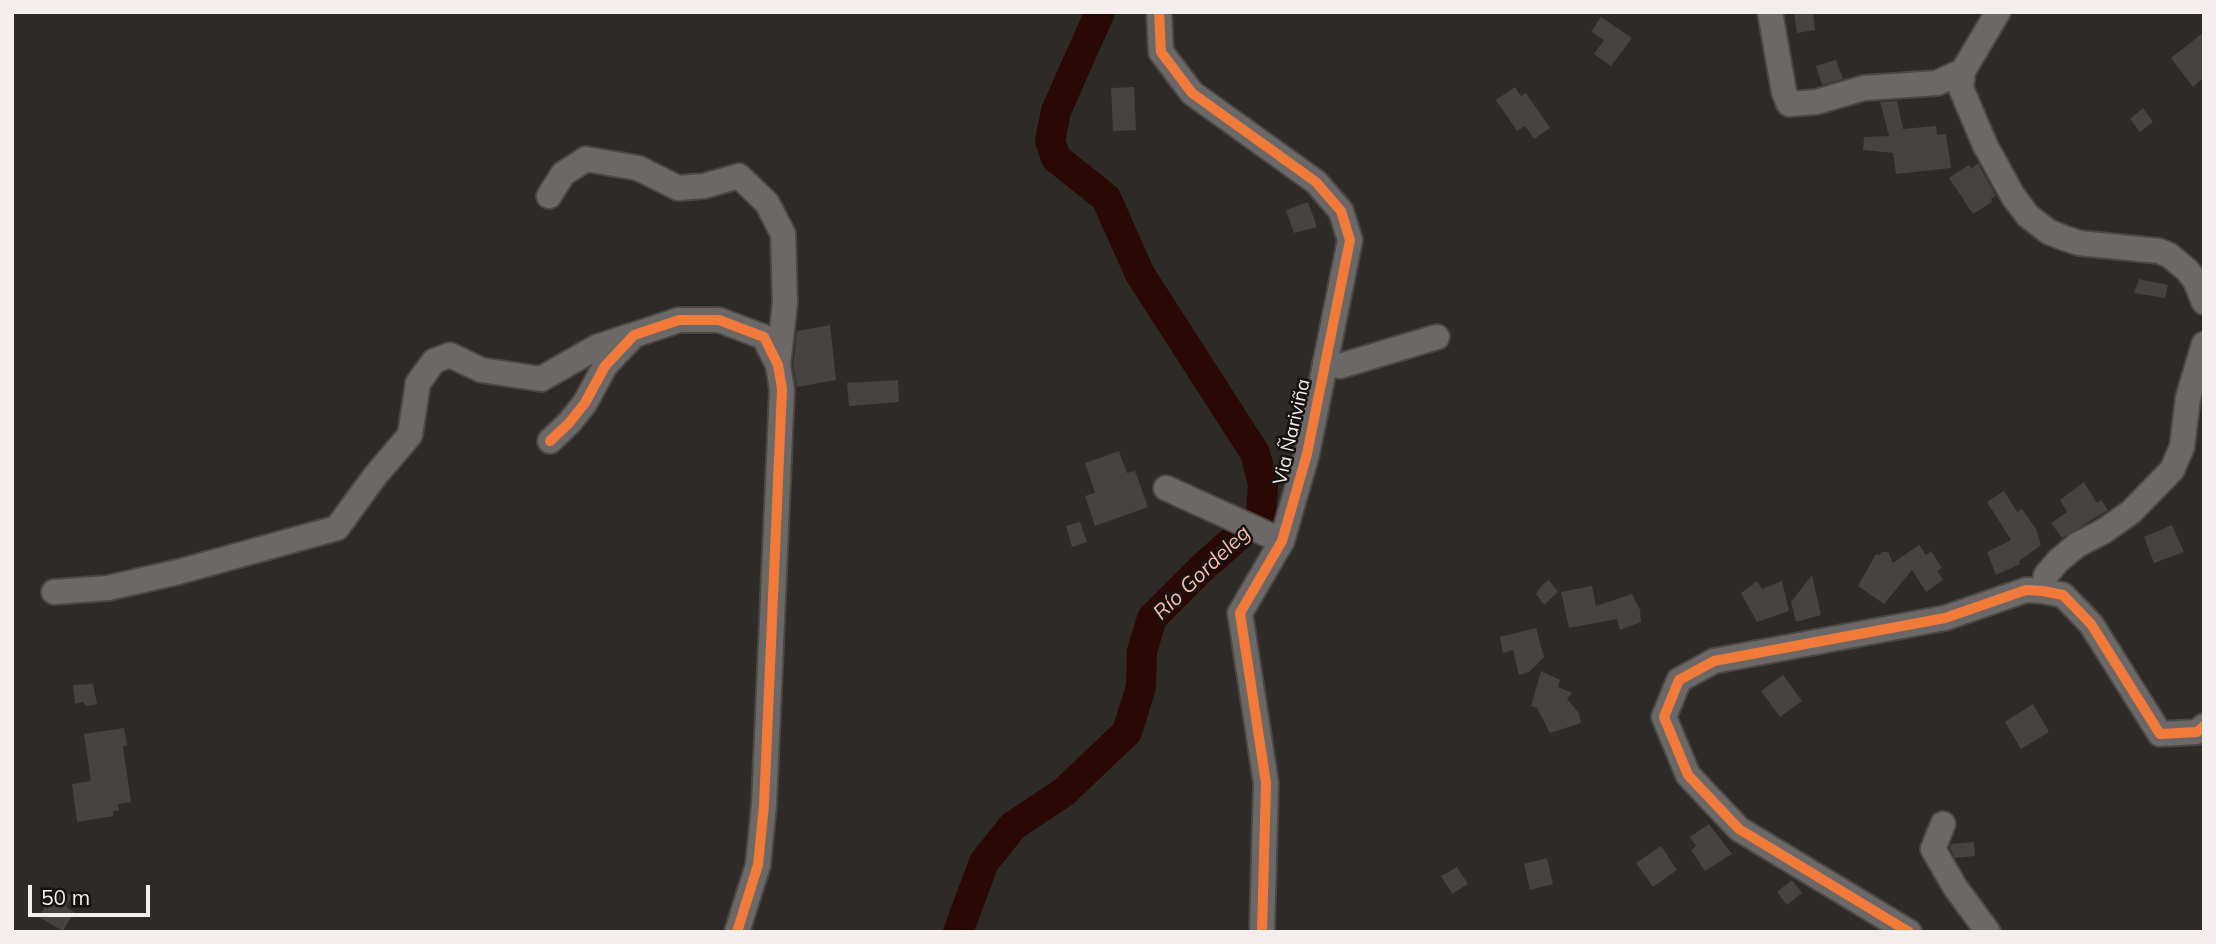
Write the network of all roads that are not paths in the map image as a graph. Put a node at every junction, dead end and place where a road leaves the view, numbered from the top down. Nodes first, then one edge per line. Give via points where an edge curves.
1 (1159, 12) edge
2 (1770, 12) edge
3 (1998, 12) edge
4 (1963, 71) junction
5 (549, 196) dead end
6 (2204, 302) edge
7 (634, 335) junction
8 (1437, 337) dead end
9 (2204, 344) edge
10 (1325, 363) junction
11 (778, 365) junction
12 (550, 441) dead end
13 (1166, 488) dead end
14 (1273, 538) junction
15 (2043, 591) junction
16 (54, 592) dead end
17 (2204, 726) edge
18 (1943, 824) dead end
19 (737, 932) edge
20 (1262, 932) edge
21 (1909, 932) edge
22 (1988, 932) edge

1 - 10 street, Via Ñariviña via 1161,52 1192,93 1316,182 1341,211 1350,240
2 - 4 street via 1789,104 1816,102 1864,88 1937,83
3 - 4 street
4 - 6 street via 1961,88 1985,145 2028,216 2049,232 2079,243 2159,250 2187,270
5 - 11 street via 563,174 586,159 639,168 678,188 739,176 767,203 783,234 785,303
7 - 11 street via 679,320 719,320 764,337
7 - 12 street via 605,366 577,414
7 - 16 street via 597,347 541,379 481,370 450,355 434,361 418,383 410,435 337,528 119,586
8 - 10 street via 1340,366
9 - 15 street via 2188,398 2182,447 2172,470 2131,512 2058,561 2046,575
10 - 14 street, Via Ñariviña via 1307,454
11 - 19 street via 782,388 764,805 758,864
13 - 14 street
14 - 20 street, Via Ñariviña via 1240,613 1266,783
15 - 17 street via 2063,595 2091,624 2160,734 2197,732
15 - 21 street via 2026,590 1945,618 1714,662 1679,680 1664,717 1688,775 1739,829
18 - 22 street via 1933,849

